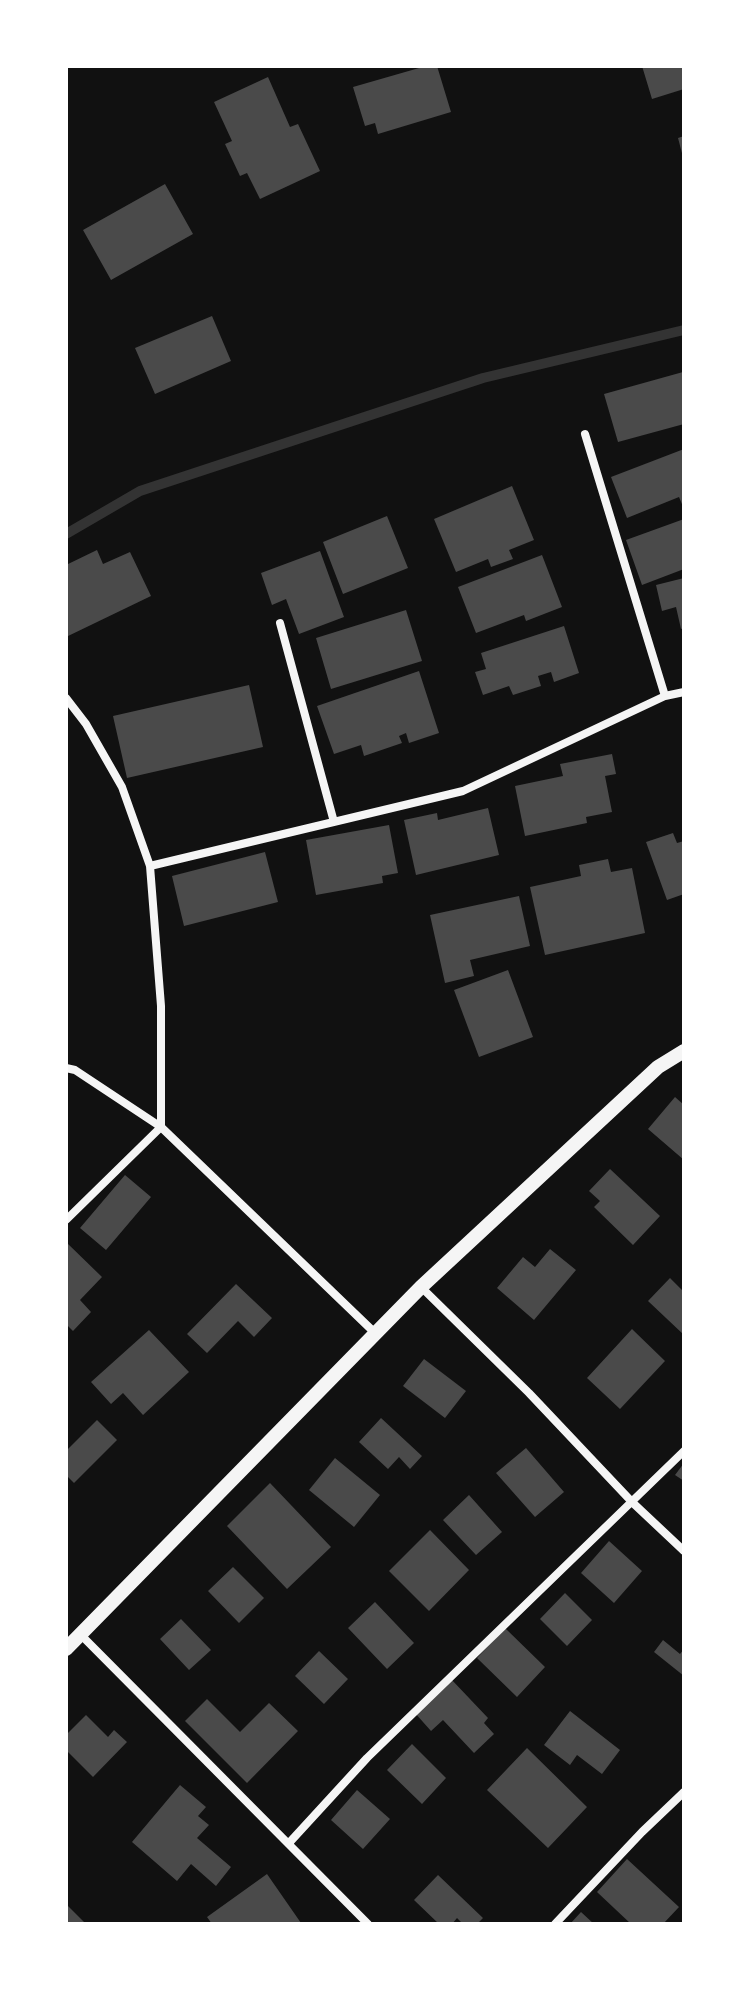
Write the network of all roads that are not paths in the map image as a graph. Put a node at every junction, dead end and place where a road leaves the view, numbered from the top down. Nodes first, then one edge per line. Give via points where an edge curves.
1 (585, 434) dead end
2 (280, 623) dead end
3 (684, 692) edge
4 (665, 696) junction
5 (66, 698) edge
6 (334, 822) junction
7 (150, 866) junction
8 (684, 1051) edge
9 (66, 1068) edge
10 (161, 1127) junction
11 (66, 1220) edge
12 (421, 1287) junction
13 (375, 1333) junction
14 (684, 1451) edge
15 (633, 1503) junction
16 (684, 1551) edge
17 (81, 1635) junction
18 (66, 1649) edge
19 (684, 1792) edge
20 (289, 1843) junction
21 (368, 1924) edge
22 (555, 1924) edge

1 - 4 street
2 - 6 street
3 - 4 street
4 - 6 street via 463,791
5 - 7 street via 122,787
6 - 7 street
7 - 10 street via 161,1006
8 - 12 street via 658,1067
9 - 10 street
10 - 11 street
10 - 13 street
12 - 13 street
12 - 15 street
13 - 17 street
14 - 15 street
15 - 16 street
15 - 20 street via 418,1707
17 - 18 street
17 - 20 street
19 - 22 street
20 - 21 street

